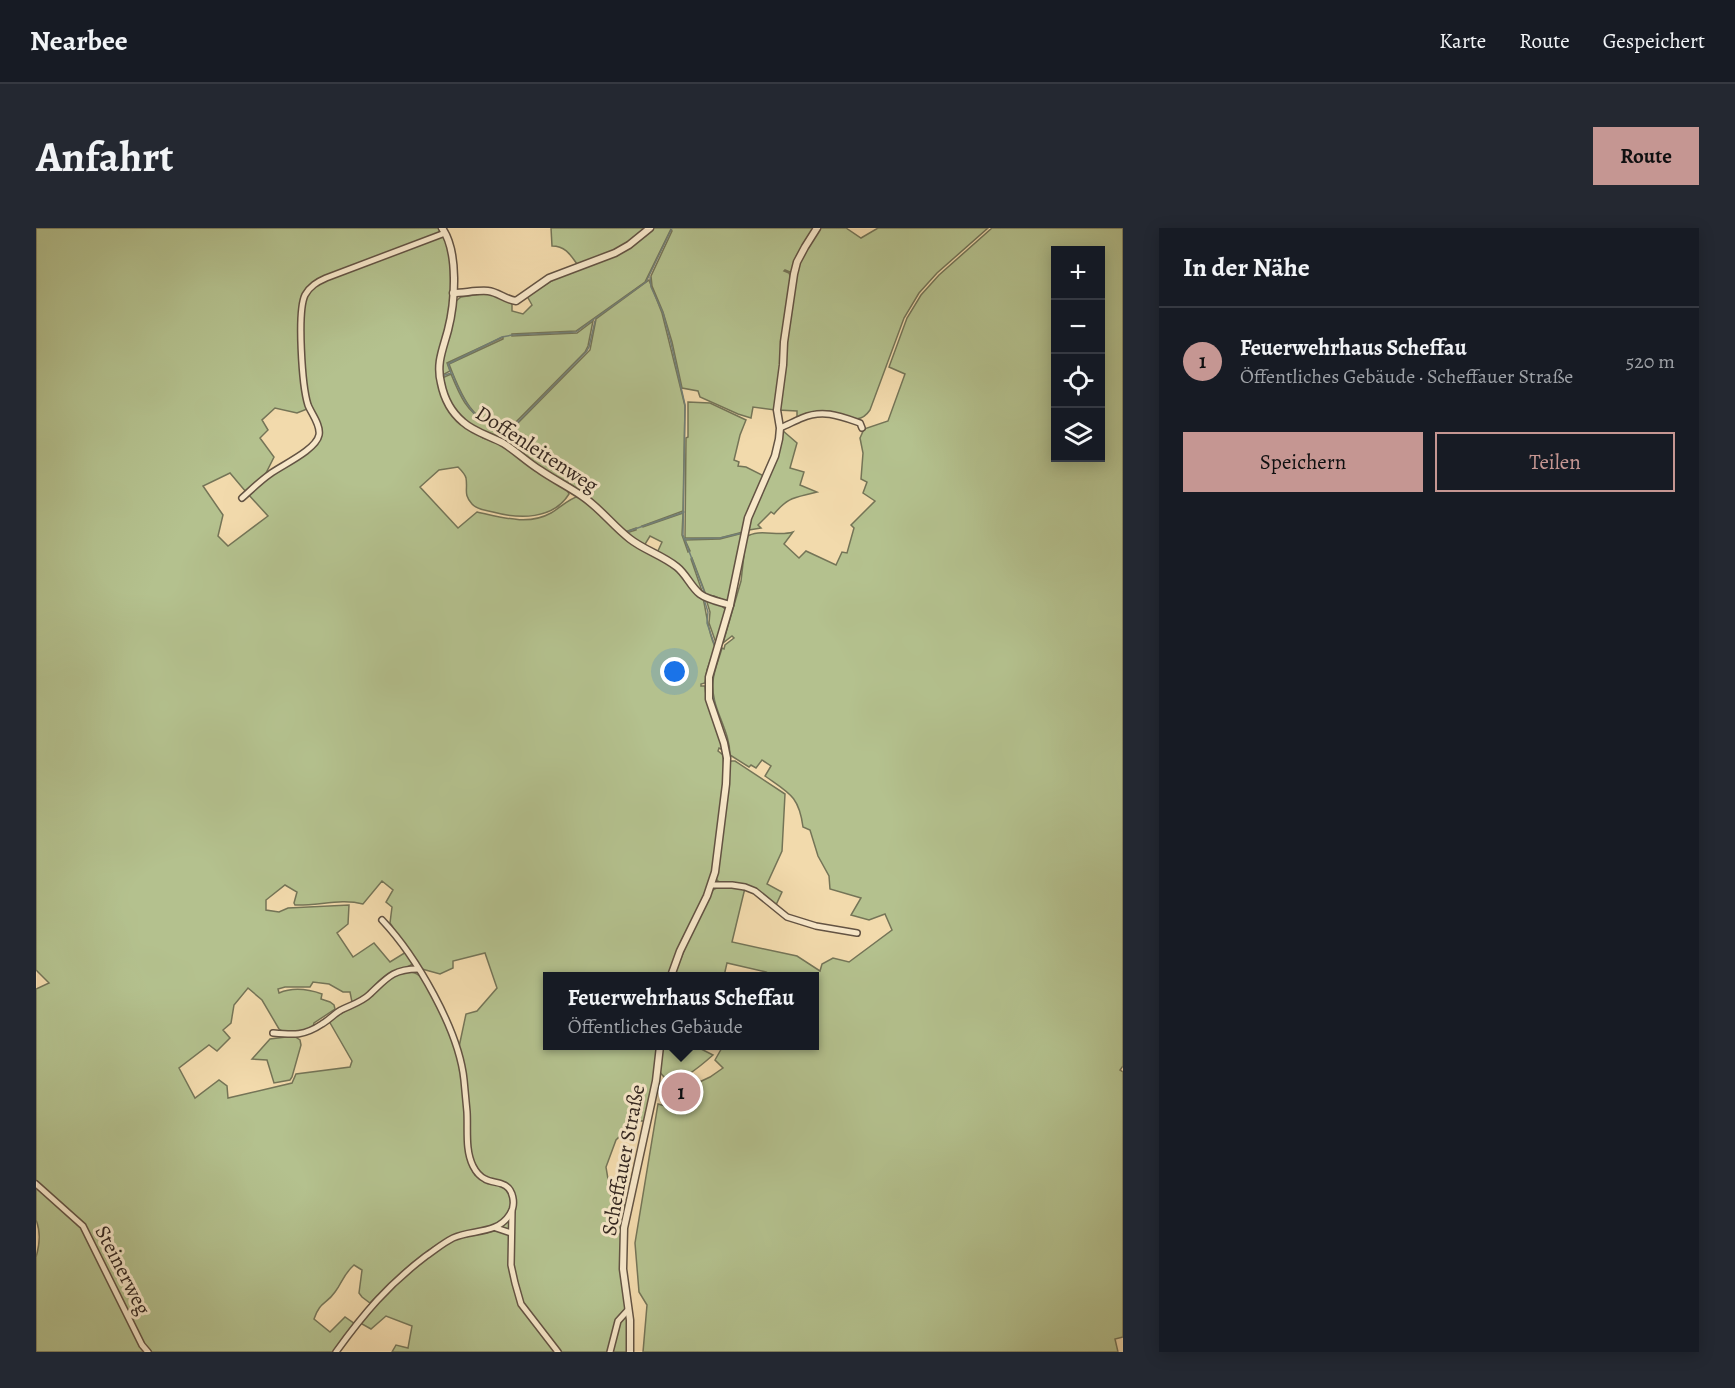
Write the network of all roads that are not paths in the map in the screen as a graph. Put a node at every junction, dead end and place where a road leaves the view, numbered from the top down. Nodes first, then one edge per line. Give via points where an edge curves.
1 (650, 228) edge
2 (817, 228) edge
3 (444, 230) edge
4 (453, 293) junction
5 (780, 428) junction
6 (862, 428) dead end
7 (242, 498) dead end
8 (730, 605) junction
9 (712, 885) junction
10 (382, 920) dead end
11 (857, 933) dead end
12 (418, 969) junction
13 (672, 972) edge
14 (273, 1033) dead end
15 (660, 1050) edge
16 (36, 1185) edge
17 (512, 1211) junction
18 (496, 1228) junction
19 (511, 1233) junction
20 (628, 1310) junction
21 (147, 1352) edge
22 (336, 1352) edge
23 (558, 1352) edge
24 (610, 1352) edge
25 (630, 1352) edge

1 - 4 street via 615,253 549,278 516,301 488,291
2 - 5 street via 794,274 777,410
3 - 4 street, Doffenleitenweg via 454,266
3 - 7 street via 310,287 301,311 302,379 319,436 313,446
4 - 8 street, Doffenleitenweg via 439,370 453,413 463,423 502,443 580,494 629,538 681,570 704,597
5 - 6 street via 807,416 827,413 860,423
5 - 8 street via 775,456 748,518
8 - 9 street via 708,687 727,758
9 - 11 street via 745,887 787,917
9 - 13 street
10 - 12 street
12 - 14 street via 385,978 362,1000 304,1034
12 - 17 street via 454,1038 464,1077 472,1165 486,1180 510,1188
15 - 20 street, Scheffauer Straße via 624,1228
16 - 21 street, Steinerweg via 83,1226
17 - 18 street
17 - 19 street
18 - 19 street
18 - 22 street via 455,1237 419,1262 370,1306
19 - 23 street via 511,1265 521,1304
20 - 24 street via 618,1322
20 - 25 street, Scheffauer Straße

